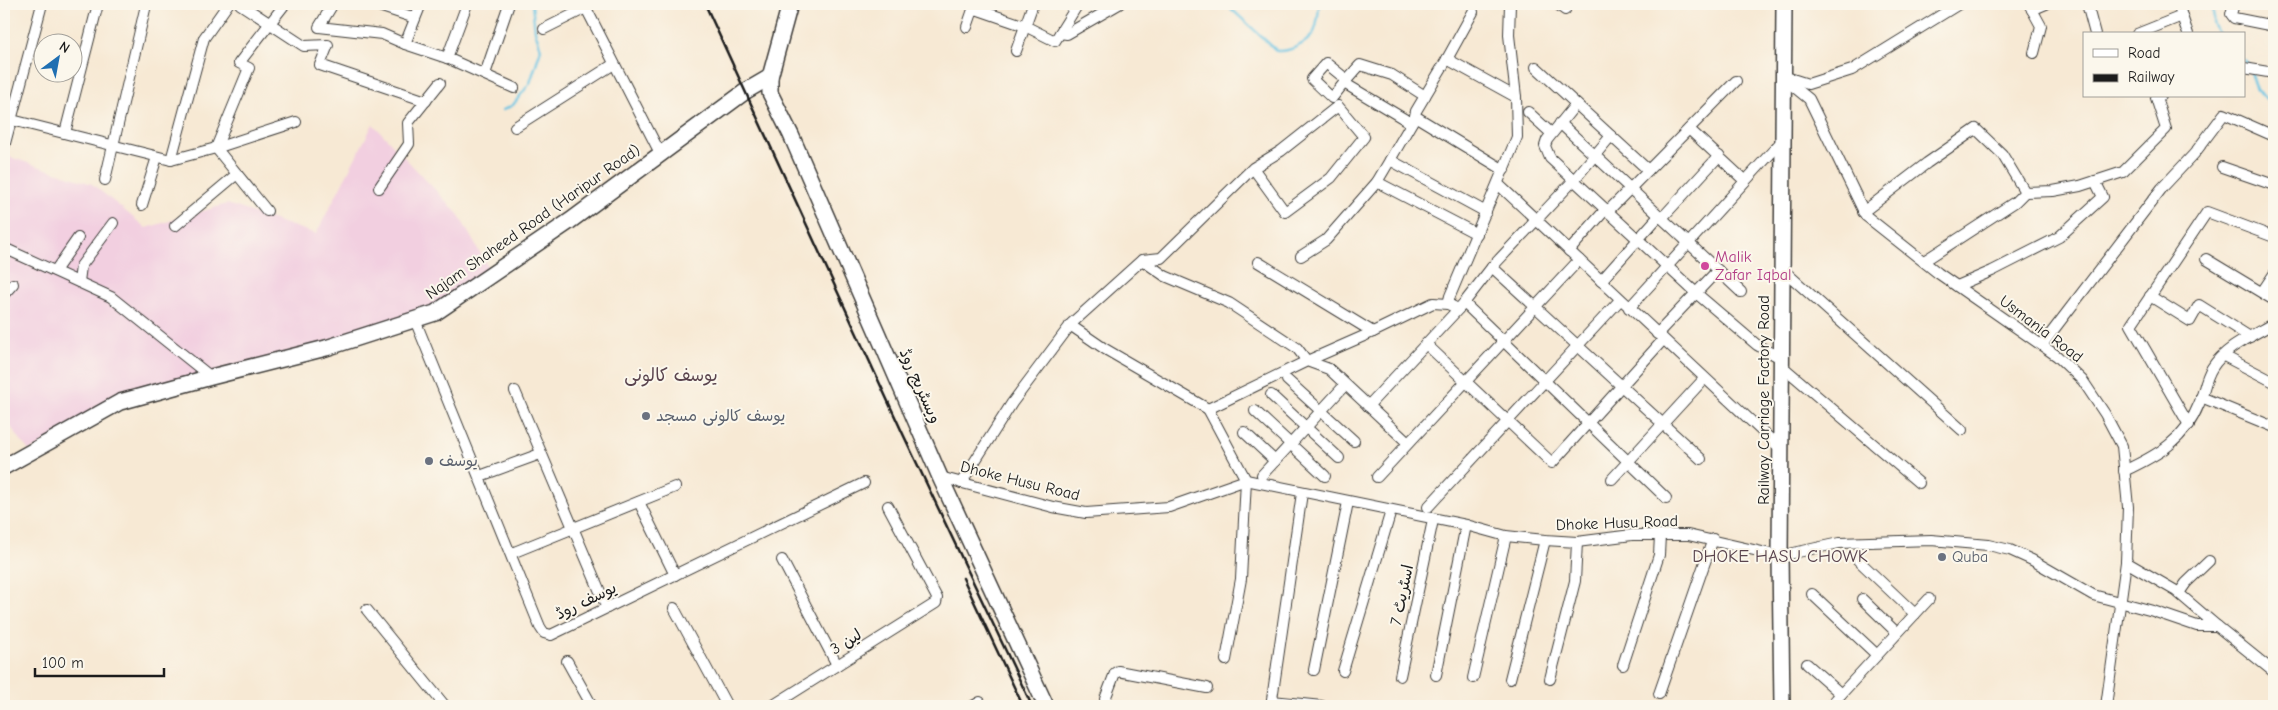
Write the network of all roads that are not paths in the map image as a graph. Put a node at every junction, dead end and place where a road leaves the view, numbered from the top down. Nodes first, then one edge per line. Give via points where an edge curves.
1 (42, 4) edge
2 (98, 4) edge
3 (228, 4) edge
4 (240, 4) edge
5 (285, 4) edge
6 (333, 4) edge
7 (373, 4) edge
8 (421, 4) edge
9 (468, 4) edge
10 (509, 4) edge
11 (790, 4) edge
12 (1033, 4) edge
13 (1078, 4) edge
14 (1119, 4) edge
15 (1510, 4) edge
16 (1959, 4) edge
17 (2046, 4) edge
18 (2087, 4) edge
19 (2178, 4) edge
20 (2234, 4) edge
21 (146, 5) dead end
22 (974, 6) edge
23 (2031, 7) edge
24 (1784, 10) edge
25 (1474, 12) dead end
26 (2182, 16) junction
27 (415, 18) junction
28 (270, 23) junction
29 (1025, 26) junction
30 (2274, 26) edge
31 (967, 27) dead end
32 (544, 29) dead end
33 (2094, 32) edge
34 (2142, 32) edge
35 (2187, 32) edge
36 (1060, 34) junction
37 (405, 44) junction
38 (1016, 51) dead end
39 (2034, 54) dead end
40 (447, 58) junction
41 (1447, 59) junction
42 (614, 64) junction
43 (1536, 67) dead end
44 (2246, 68) edge
45 (485, 74) junction
46 (2274, 74) edge
47 (770, 77) junction
48 (1782, 77) junction
49 (1736, 81) dead end
50 (440, 83) dead end
51 (514, 88) dead end
52 (1425, 96) junction
53 (1516, 97) junction
54 (2156, 98) edge
55 (426, 101) junction
56 (1576, 104) junction
57 (1528, 112) dead end
58 (8, 120) edge
59 (1413, 120) junction
60 (296, 122) dead end
61 (1560, 123) junction
62 (515, 127) dead end
63 (1689, 129) junction
64 (65, 133) junction
65 (1551, 133) junction
66 (1611, 136) junction
67 (2274, 136) edge
68 (1782, 141) junction
69 (114, 145) junction
70 (4, 147) edge
71 (216, 148) junction
72 (661, 155) junction
73 (1595, 156) junction
74 (1719, 156) junction
75 (157, 157) junction
76 (171, 160) junction
77 (1390, 160) junction
78 (2222, 167) dead end
79 (1252, 168) junction
80 (1504, 170) junction
81 (1648, 170) junction
82 (237, 174) junction
83 (105, 180) dead end
84 (1574, 180) junction
85 (1745, 181) junction
86 (2095, 181) junction
87 (1377, 182) junction
88 (1498, 184) junction
89 (2274, 185) edge
90 (379, 188) dead end
91 (1630, 189) junction
92 (2025, 192) junction
93 (142, 205) dead end
94 (1607, 210) junction
95 (267, 211) dead end
96 (1486, 212) junction
97 (1863, 212) junction
98 (1660, 217) junction
99 (1536, 220) junction
100 (114, 223) dead end
101 (175, 226) dead end
102 (1477, 234) junction
103 (2274, 237) edge
104 (78, 238) dead end
105 (1637, 238) junction
106 (1688, 243) junction
107 (4, 248) edge
108 (1568, 251) junction
109 (1301, 256) dead end
110 (2206, 259) dead end
111 (1142, 260) junction
112 (1579, 260) junction
113 (1924, 261) junction
114 (1258, 262) dead end
115 (1492, 266) junction
116 (1667, 266) junction
117 (1782, 269) junction
118 (1718, 270) junction
119 (55, 272) junction
120 (2274, 274) edge
121 (1600, 281) junction
122 (79, 282) junction
123 (12, 284) dead end
124 (1957, 286) junction
125 (1741, 292) dead end
126 (2262, 292) junction
127 (1696, 293) junction
128 (4, 294) edge
129 (2150, 296) junction
130 (1620, 300) junction
131 (2274, 300) edge
132 (1448, 304) junction
133 (1461, 306) junction
134 (1536, 306) junction
135 (1629, 308) junction
136 (415, 320) junction
137 (2274, 323) edge
138 (1070, 325) junction
139 (1373, 332) junction
140 (1660, 337) junction
141 (2250, 338) junction
142 (1503, 341) junction
143 (1426, 344) junction
144 (1578, 345) junction
145 (2042, 345) junction
146 (2224, 356) junction
147 (1307, 361) junction
148 (1782, 362) junction
149 (211, 376) junction
150 (1704, 379) junction
151 (1287, 380) dead end
152 (1545, 381) junction
153 (1465, 382) junction
154 (2274, 382) edge
155 (1345, 385) junction
156 (1622, 386) junction
157 (515, 391) dead end
158 (1271, 395) dead end
159 (2201, 397) junction
160 (1368, 406) junction
161 (1208, 409) junction
162 (1256, 411) dead end
163 (1321, 411) junction
164 (1507, 422) junction
165 (1588, 423) junction
166 (1663, 424) junction
167 (2189, 425) junction
168 (1306, 427) junction
169 (2274, 428) edge
170 (1962, 430) dead end
171 (1244, 432) dead end
172 (1354, 441) dead end
173 (1408, 443) junction
174 (1290, 444) junction
175 (1782, 450) junction
176 (540, 454) junction
177 (1340, 458) dead end
178 (1701, 459) dead end
179 (1274, 461) junction
180 (1628, 462) junction
181 (4, 468) edge
182 (2124, 471) junction
183 (1262, 474) dead end
184 (480, 476) junction
185 (1325, 476) dead end
186 (1377, 476) dead end
187 (940, 477) junction
188 (1612, 479) dead end
189 (1246, 480) junction
190 (864, 483) dead end
191 (961, 483) junction
192 (1918, 483) dead end
193 (676, 488) dead end
194 (1302, 493) junction
195 (1666, 498) dead end
196 (639, 502) junction
197 (1348, 502) junction
198 (888, 506) dead end
199 (1428, 507) dead end
200 (1391, 511) junction
201 (1433, 520) junction
202 (1466, 526) junction
203 (573, 529) junction
204 (1660, 535) junction
205 (1506, 536) junction
206 (1713, 539) junction
207 (1545, 540) junction
208 (1577, 542) junction
209 (512, 554) junction
210 (1780, 556) junction
211 (782, 560) dead end
212 (1858, 560) dead end
213 (2209, 561) dead end
214 (2126, 562) junction
215 (674, 575) junction
216 (2179, 593) junction
217 (1812, 594) dead end
218 (1862, 599) dead end
219 (1929, 599) dead end
220 (2119, 601) junction
221 (607, 608) junction
222 (674, 608) dead end
223 (367, 610) dead end
224 (1914, 614) junction
225 (2217, 626) junction
226 (1897, 633) junction
227 (1877, 655) junction
228 (1226, 660) dead end
229 (567, 661) dead end
230 (1808, 664) dead end
231 (837, 665) junction
232 (1623, 665) dead end
233 (1314, 670) dead end
234 (1343, 671) dead end
235 (2274, 672) edge
236 (1436, 675) dead end
237 (1400, 676) dead end
238 (1473, 678) dead end
239 (1510, 679) dead end
240 (1550, 679) dead end
241 (1207, 688) dead end
242 (1659, 694) dead end
243 (1841, 694) junction
244 (1272, 703) edge
245 (445, 706) edge
246 (592, 706) edge
247 (727, 706) edge
248 (772, 706) edge
249 (1046, 706) edge
250 (1109, 706) edge
251 (1322, 706) edge
252 (1782, 706) edge
253 (1830, 706) edge
254 (2106, 706) edge

1 - 58 street
2 - 64 street
3 - 76 street via 204,38
4 - 28 street
5 - 28 street
6 - 37 street via 319,27 382,34
7 - 27 street
8 - 27 street
9 - 40 street
10 - 45 street
11 - 47 main road
12 - 29 street
13 - 36 street
14 - 36 street via 1067,34
15 - 53 street via 1509,35
16 - 48 street via 1852,70 1808,84
17 - 23 street
18 - 33 street
19 - 26 street
20 - 30 street via 2234,18
21 - 69 street
22 - 29 street
22 - 31 street
23 - 39 street via 2041,26
24 - 48 main road, Railway Carriage Factory Road
25 - 41 street
26 - 34 street
26 - 35 street
27 - 37 street
28 - 55 street via 304,46 328,45 320,65
28 - 71 street via 239,63 249,68
29 - 36 street via 1055,41
29 - 38 street
32 - 42 street via 586,8
37 - 40 street
40 - 45 street
41 - 52 street
41 - 53 street
42 - 62 street
42 - 72 street
43 - 56 street
44 - 46 street
45 - 51 street
47 - 72 main road, Najam Shaheed Road (Haripur Road) via 746,91
47 - 187 main road, ویسٹریج روڈ via 770,93
48 - 68 main road, Railway Carriage Factory Road
48 - 97 street, Usmania Road via 1809,99
49 - 63 street
50 - 55 street
52 - 59 street
52 - 59 street via 1392,75 1360,65 1345,81
53 - 80 street via 1517,137
54 - 86 street via 2166,129 2123,172
55 - 90 street via 408,123 409,144
56 - 61 street
56 - 66 street
57 - 65 street
58 - 64 street
58 - 70 street
59 - 77 street
59 - 80 street
60 - 71 street
61 - 65 street
61 - 73 street
63 - 74 street
63 - 81 street
64 - 69 street
65 - 84 street via 1545,146 1546,153
66 - 73 street
66 - 81 street
67 - 145 street via 2224,114 2194,154 2162,188
68 - 85 street
68 - 117 main road, Railway Carriage Factory Road
69 - 75 street
69 - 83 street
71 - 76 street
71 - 82 street
72 - 136 main road, Najam Shaheed Road (Haripur Road) via 447,305
73 - 84 street
73 - 91 street
74 - 85 street
74 - 98 street
75 - 76 street
75 - 93 street
77 - 87 street
77 - 96 street
78 - 89 street
79 - 79 street via 1281,151 1338,106 1364,137 1331,178 1285,212
79 - 111 street via 1161,258
80 - 88 street
81 - 91 street
82 - 95 street
82 - 101 street
84 - 94 street
84 - 99 street
85 - 106 street
86 - 92 street via 2053,191
86 - 124 street via 2103,196 2059,237
87 - 102 street
87 - 109 street via 1326,240
88 - 96 street
88 - 99 street
91 - 94 street
91 - 98 street
92 - 97 street via 2002,154 1976,129
92 - 113 street via 2015,202
94 - 105 street
94 - 108 street
96 - 102 street
97 - 113 street, Usmania Road
98 - 105 street
98 - 106 street
99 - 108 street
99 - 115 street
100 - 122 street via 81,266
102 - 132 street
103 - 129 street via 2207,212
104 - 119 street
105 - 116 street
105 - 121 street
106 - 116 street
106 - 118 street
107 - 119 street
108 - 112 street
110 - 126 street
111 - 138 street
111 - 147 street via 1165,276 1229,303 1297,348
112 - 121 street
112 - 134 street
113 - 124 street, Usmania Road
114 - 139 street
115 - 133 street
115 - 134 street
116 - 127 street
116 - 135 street
117 - 148 main road, Railway Carriage Factory Road
117 - 170 street
118 - 125 street
118 - 127 street
119 - 122 street
120 - 126 street
121 - 130 street
122 - 149 street via 111,297
123 - 128 street
124 - 145 street, Usmania Road
126 - 131 street
127 - 140 street
127 - 148 street
129 - 141 street via 2190,321 2199,305
129 - 167 street via 2131,325
130 - 135 street
130 - 144 street
132 - 133 street
132 - 139 street via 1433,303
133 - 142 street
133 - 143 street
134 - 142 street
134 - 144 street
135 - 140 street
136 - 149 main road, Najam Shaheed Road (Haripur Road) via 326,348
136 - 184 street, یوسف روڈ
137 - 141 street
138 - 161 street
138 - 191 street via 1012,404
139 - 147 street
140 - 150 street
140 - 156 street
141 - 146 street
142 - 152 street
142 - 153 street
143 - 153 street
143 - 160 street
144 - 152 street
144 - 156 street
145 - 182 street, Usmania Road via 2083,381 2106,414 2122,446
146 - 154 street
146 - 159 street via 2213,366
147 - 155 street via 1329,369
147 - 161 street
148 - 175 main road, Railway Carriage Factory Road
148 - 192 street
149 - 181 main road, Najam Shaheed Road (Haripur Road) via 120,402
150 - 166 street
150 - 175 street
151 - 163 street
152 - 164 street
152 - 165 street
153 - 164 street
153 - 173 street
155 - 160 street
155 - 163 street
156 - 165 street
156 - 166 street
157 - 176 street
158 - 168 street
159 - 167 street
159 - 169 street
160 - 173 street
161 - 189 street
162 - 174 street
163 - 168 street
163 - 172 street
164 - 165 street via 1552,463
164 - 199 street
165 - 180 street
166 - 178 street
166 - 180 street
167 - 182 street via 2157,456
168 - 174 street
168 - 177 street
171 - 179 street
173 - 186 street
174 - 179 street
174 - 185 street
175 - 210 main road, Railway Carriage Factory Road
176 - 184 street
176 - 203 street
179 - 183 street
180 - 188 street
180 - 195 street
182 - 214 street, Usmania Road via 2128,507
184 - 209 street, یوسف روڈ
187 - 191 street, Dhoke Husu Road
187 - 249 main road, ویسٹریج روڈ
189 - 191 street, Dhoke Husu Road via 1169,507 1086,513
189 - 194 street, Dhoke Husu Road
189 - 228 street via 1241,579
190 - 215 street, یوسف روڈ
193 - 196 street
194 - 197 street, Dhoke Husu Road
194 - 244 street
196 - 203 street
196 - 215 street
197 - 200 street, Dhoke Husu Road
197 - 233 street
198 - 231 street, لین 3 via 937,598 936,603
200 - 201 street, Dhoke Husu Road
200 - 234 street
201 - 202 street, Dhoke Husu Road
201 - 237 street, اسٹریٹ 7
202 - 205 street, Dhoke Husu Road
202 - 236 street
203 - 209 street
203 - 221 street
204 - 206 street, Dhoke Husu Road
204 - 208 street, Dhoke Husu Road
204 - 232 street via 1659,555
205 - 207 street, Dhoke Husu Road
205 - 238 street
206 - 210 street, Dhoke Husu Road
206 - 242 street
207 - 208 street, Dhoke Husu Road
207 - 239 street
208 - 240 street via 1575,581
209 - 221 street, یوسف روڈ via 544,633 551,635
210 - 220 street, Dhoke Husu Road via 1839,543 1931,540 1988,545 2010,550 2093,594
210 - 252 main road, Railway Carriage Factory Road
211 - 231 street
212 - 224 street
213 - 216 street
214 - 216 street
214 - 220 street, Usmania Road
215 - 221 street, یوسف روڈ
216 - 225 street
217 - 227 street
218 - 226 street
219 - 224 street
220 - 225 street, Dhoke Husu Road via 2197,626
220 - 254 street, Usmania Road
222 - 247 street
223 - 245 street
224 - 226 street
225 - 235 street
226 - 227 street
227 - 243 street
229 - 246 street
230 - 243 street
231 - 248 street, لین 3
241 - 250 street via 1118,671 1105,699
243 - 253 street
244 - 251 street

